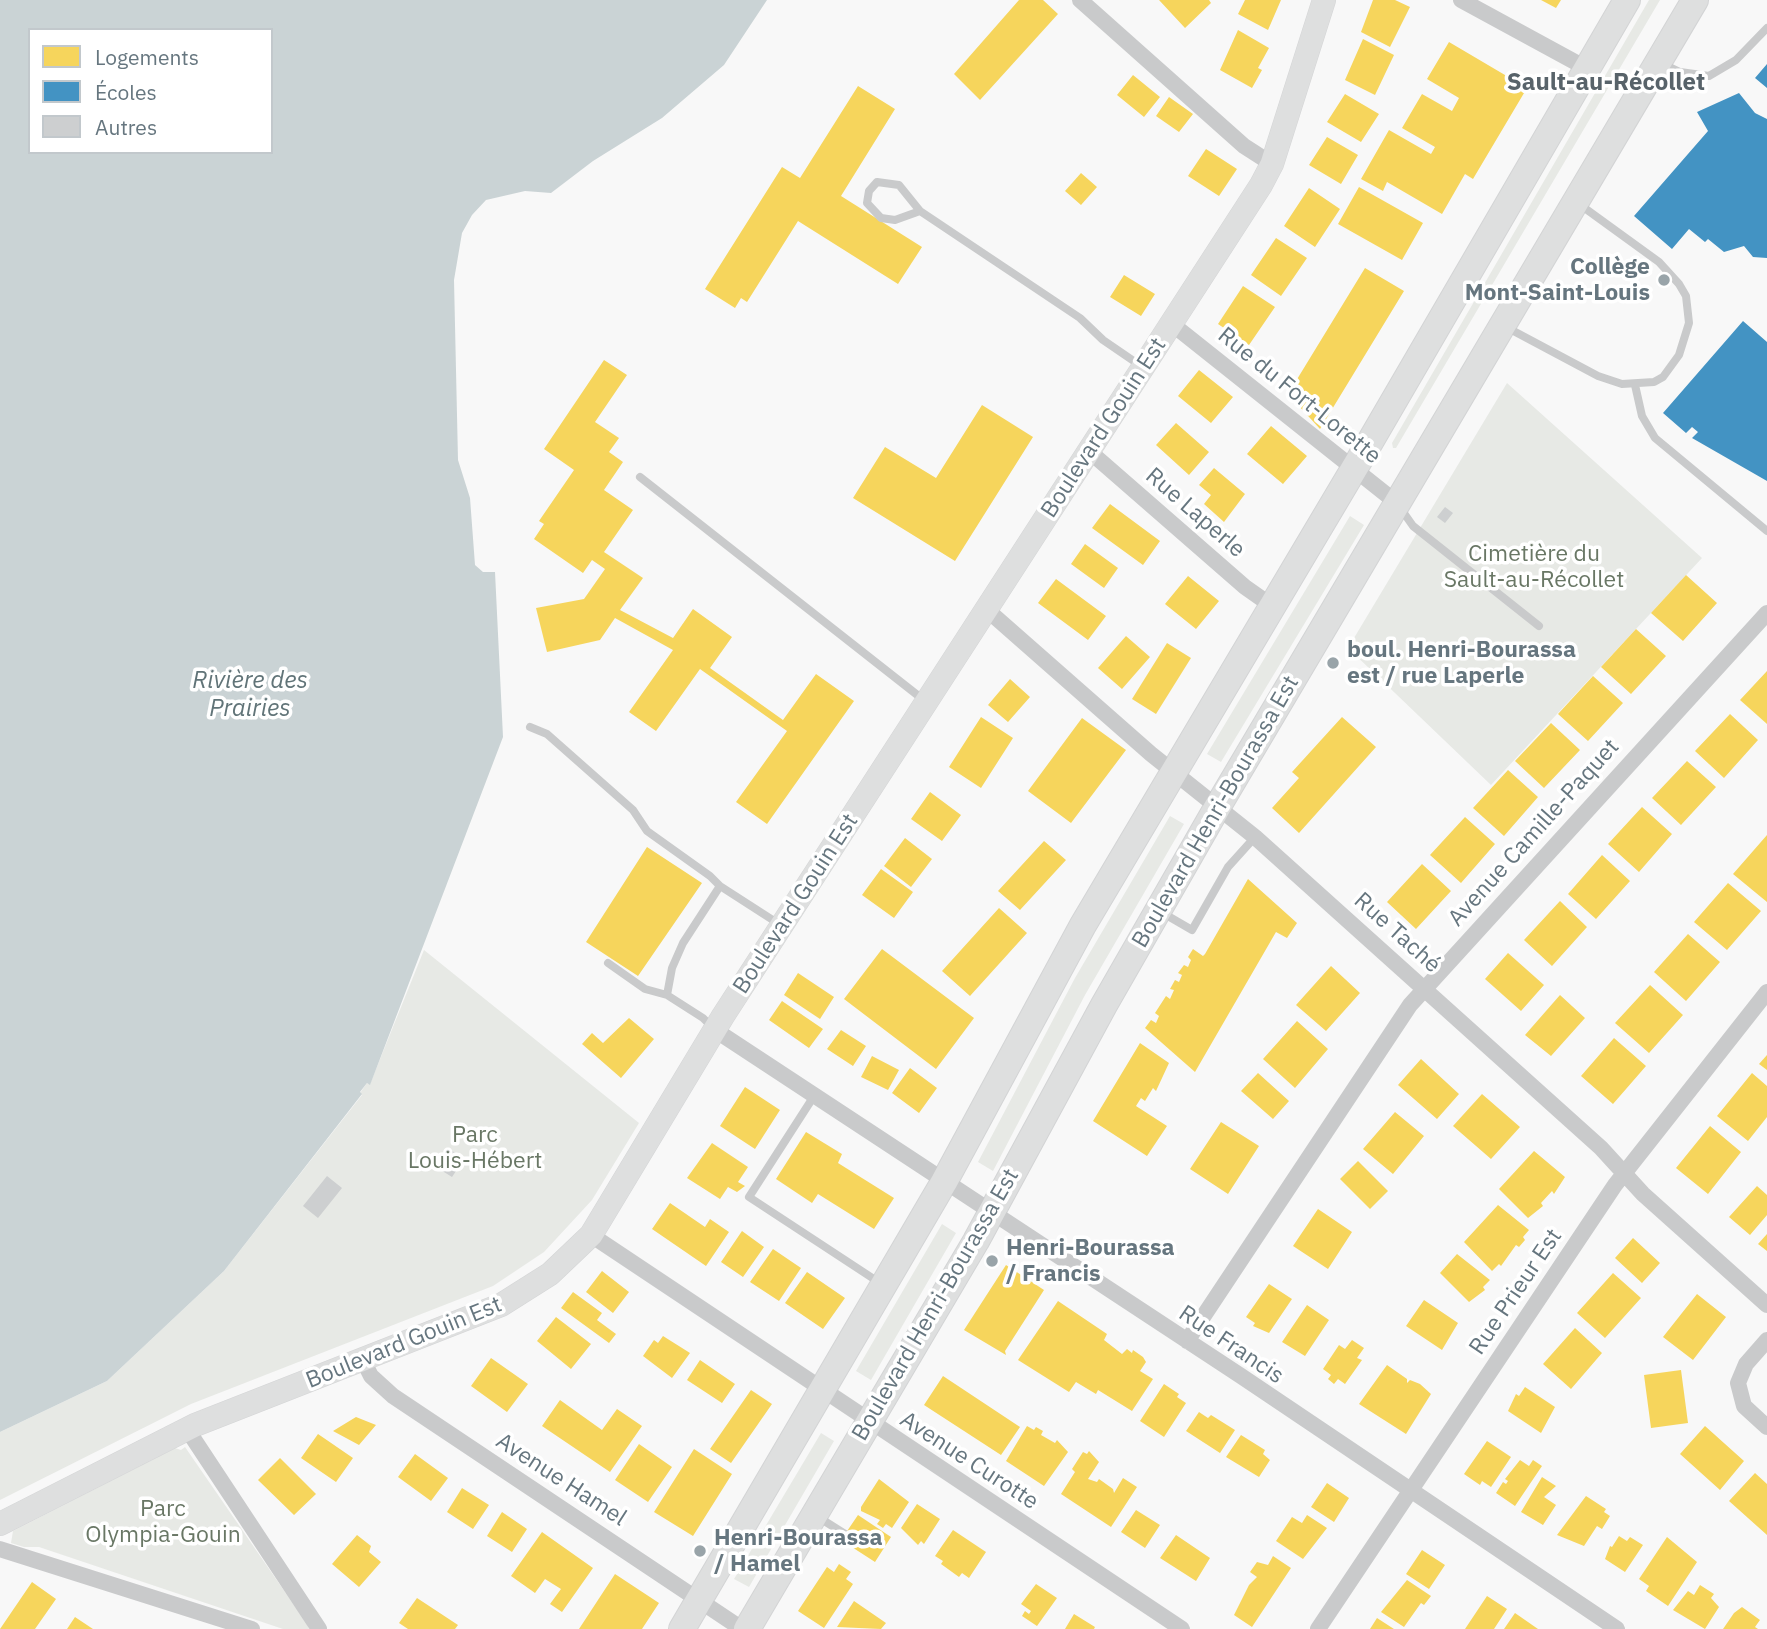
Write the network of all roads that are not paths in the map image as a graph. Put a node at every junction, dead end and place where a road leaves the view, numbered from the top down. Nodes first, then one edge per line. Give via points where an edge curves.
1 (1080, 0) edge
2 (1324, 0) edge
3 (1461, 0) edge
4 (1627, 0) edge
5 (1695, 0) edge
6 (1767, 28) edge
7 (1658, 62) junction
8 (1586, 68) junction
9 (1272, 164) junction
10 (1576, 203) junction
11 (920, 211) junction
12 (1172, 324) junction
13 (1503, 325) junction
14 (1144, 367) junction
15 (1635, 385) junction
16 (1089, 451) junction
17 (1352, 469) junction
18 (640, 477) dead end
19 (1397, 503) junction
20 (1767, 531) edge
21 (1272, 606) junction
22 (985, 608) junction
23 (1767, 613) edge
24 (1539, 626) dead end
25 (925, 701) junction
26 (530, 727) dead end
27 (1174, 772) junction
28 (1218, 806) junction
29 (1255, 836) junction
30 (720, 886) junction
31 (1158, 910) junction
32 (781, 926) junction
33 (608, 963) dead end
34 (1425, 988) junction
35 (1767, 992) edge
36 (667, 995) junction
37 (715, 1030) junction
38 (814, 1096) junction
39 (1624, 1173) junction
40 (944, 1182) junction
41 (992, 1213) junction
42 (591, 1235) junction
43 (883, 1285) junction
44 (1767, 1305) edge
45 (1767, 1340) edge
46 (1187, 1341) junction
47 (363, 1360) junction
48 (822, 1392) junction
49 (868, 1422) junction
50 (1767, 1427) edge
51 (187, 1429) junction
52 (1410, 1491) junction
53 (814, 1515) junction
54 (0, 1524) edge
55 (845, 1534) dead end
56 (0, 1549) edge
57 (699, 1600) junction
58 (252, 1629) edge
59 (319, 1629) edge
60 (682, 1629) edge
61 (745, 1629) edge
62 (1182, 1629) edge
63 (1318, 1629) edge
64 (1617, 1629) edge

1 - 9 street via 1244,146
2 - 9 street, Boulevard Gouin Est
3 - 8 street
4 - 8 main road
5 - 7 main road, Boulevard Henri-Bourassa Est
6 - 7 lane via 1753,46 1709,76 1680,72
7 - 10 main road, Boulevard Henri-Bourassa Est
8 - 17 main road
9 - 12 street, Boulevard Gouin Est
10 - 13 main road, Boulevard Henri-Bourassa Est
10 - 15 lane via 1659,262 1686,296 1689,323 1679,355 1663,377
11 - 11 lane via 899,185 877,182 869,191 867,203 881,218 895,220
11 - 14 lane via 1080,318
12 - 14 street, Boulevard Gouin Est
12 - 17 street, Rue du Fort-Lorette
13 - 15 lane via 1598,376
13 - 19 main road, Boulevard Henri-Bourassa Est
14 - 16 street, Boulevard Gouin Est
15 - 20 lane via 1642,416 1655,438
16 - 21 street, Rue Laperle
16 - 22 street, Boulevard Gouin Est
17 - 19 street, Rue du Fort-Lorette
17 - 21 main road
18 - 25 lane
19 - 24 lane via 1413,526
19 - 28 main road, Boulevard Henri-Bourassa Est
21 - 27 main road
22 - 25 street, Boulevard Gouin Est
22 - 27 street, Rue Taché
23 - 34 street, Avenue Camille-Paquet
25 - 32 street, Boulevard Gouin Est
26 - 30 lane via 547,734 633,810 647,831
27 - 28 street, Rue Taché
27 - 40 main road via 1068,950
28 - 29 street, Rue Taché
28 - 31 main road, Boulevard Henri-Bourassa Est
29 - 31 lane via 1228,867 1192,930
29 - 34 street, Rue Taché
30 - 32 lane
30 - 36 lane via 679,950
31 - 41 main road, Boulevard Henri-Bourassa Est
32 - 37 street, Boulevard Gouin Est
33 - 36 lane via 645,989
34 - 39 street, Rue Taché
34 - 46 street, Avenue Camille-Paquet
35 - 39 street, Rue Prieur Est
36 - 37 lane
37 - 38 street, Rue Francis
37 - 42 street, Boulevard Gouin Est
38 - 40 street, Rue Francis
38 - 43 lane via 749,1197
39 - 44 street, Rue Taché
39 - 52 street, Rue Prieur Est
40 - 41 street, Rue Francis
40 - 43 main road
41 - 46 street, Rue Francis
41 - 49 main road, Boulevard Henri-Bourassa Est
42 - 47 street, Boulevard Gouin Est via 550,1274 511,1300
42 - 48 street, Avenue Curotte
43 - 48 main road
45 - 50 street via 1741,1371 1738,1389 1744,1406
46 - 52 street, Rue Francis
47 - 51 street, Boulevard Gouin Est
47 - 57 street, Avenue Hamel via 373,1379 401,1402
48 - 49 street, Avenue Curotte
48 - 57 main road
49 - 53 main road, Boulevard Henri-Bourassa Est
49 - 62 street, Avenue Curotte
51 - 54 street, Boulevard Gouin Est
51 - 59 street
52 - 63 street, Rue Prieur Est
52 - 64 street, Rue Francis
53 - 55 lane
53 - 61 main road, Boulevard Henri-Bourassa Est
56 - 58 street
57 - 60 main road
57 - 61 street, Avenue Hamel

